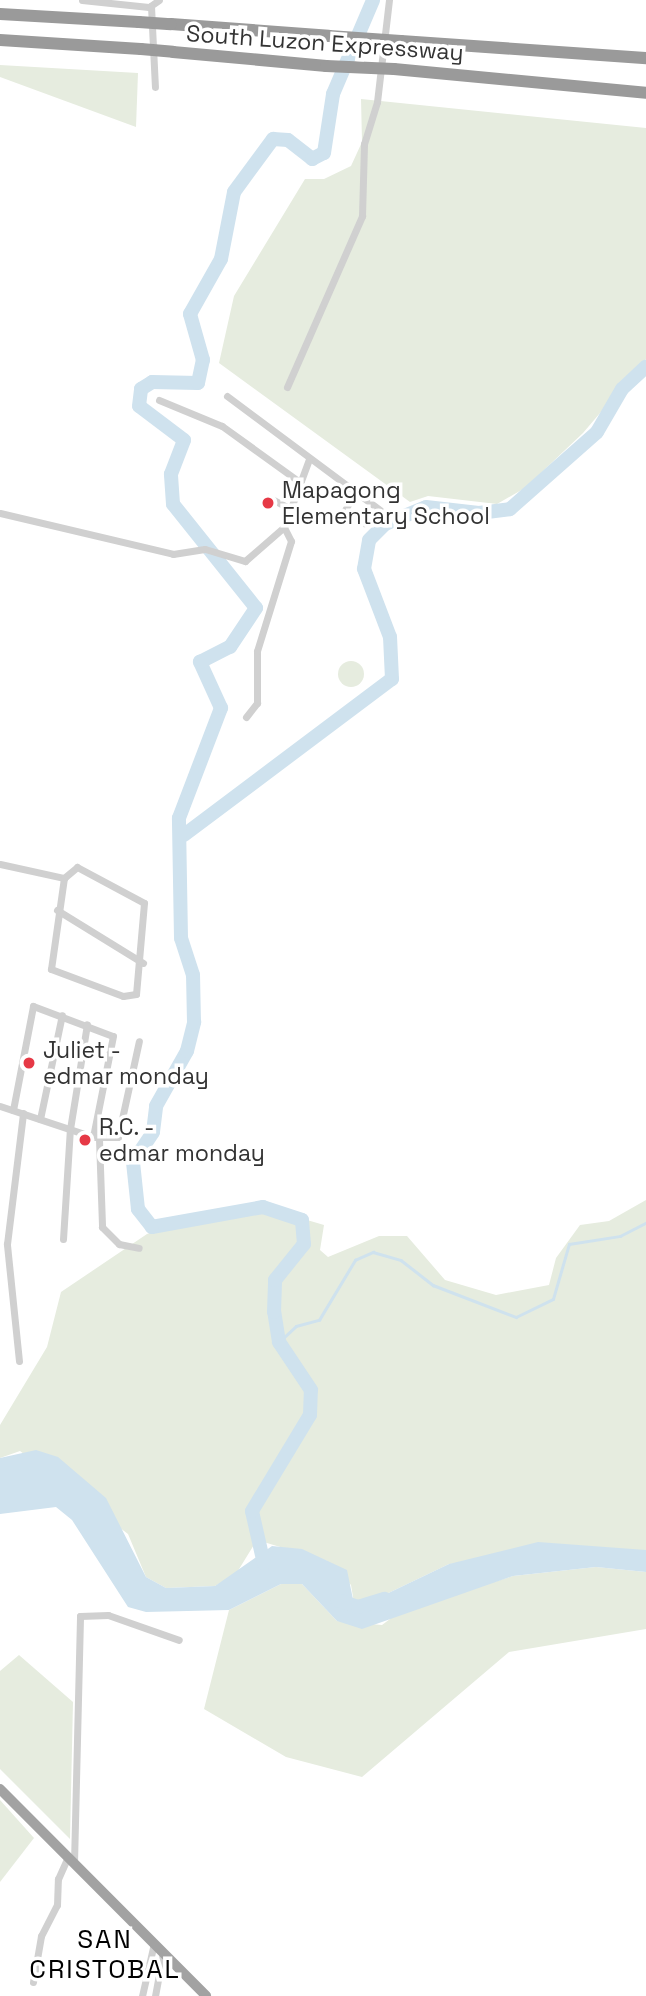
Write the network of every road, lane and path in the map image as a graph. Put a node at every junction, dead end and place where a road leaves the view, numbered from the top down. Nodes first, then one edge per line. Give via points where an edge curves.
1 (82, 0) edge
2 (159, 0) edge
3 (389, 0) edge
4 (151, 6) junction
5 (0, 13) edge
6 (0, 40) edge
7 (646, 58) edge
8 (155, 87) dead end
9 (646, 93) edge
10 (287, 387) dead end
11 (228, 396) dead end
12 (159, 400) dead end
13 (309, 459) junction
14 (301, 482) junction
15 (355, 492) junction
16 (268, 497) dead end
17 (291, 509) junction
18 (0, 513) edge
19 (388, 516) dead end
20 (364, 523) dead end
21 (284, 527) junction
22 (246, 716) dead end
23 (0, 863) edge
24 (64, 878) junction
25 (57, 910) junction
26 (144, 962) junction
27 (62, 1015) junction
28 (87, 1024) junction
29 (139, 1041) dead end
30 (0, 1106) edge
31 (13, 1110) junction
32 (23, 1114) junction
33 (40, 1119) junction
34 (70, 1129) junction
35 (96, 1138) junction
36 (63, 1239) dead end
37 (139, 1248) dead end
38 (19, 1361) dead end
39 (179, 1640) dead end
40 (0, 1789) edge
41 (71, 1860) junction
42 (154, 1943) junction
43 (163, 1953) junction
44 (33, 1982) dead end
45 (142, 1996) edge
46 (155, 1996) edge
47 (206, 1996) edge

1 - 4 street
2 - 4 street
3 - 10 street via 377,102 364,144 362,216
4 - 8 street
5 - 7 highway, South Luzon Expressway, bridge
6 - 9 highway, South Luzon Expressway, bridge
11 - 13 street
12 - 14 street via 222,426
13 - 14 street
13 - 15 street
14 - 17 street
15 - 19 street
15 - 20 street via 344,512
16 - 17 street
17 - 21 street
18 - 21 street via 173,554 205,549 245,561
21 - 22 street via 291,541 257,651 257,703
23 - 24 street
24 - 25 street
24 - 26 street via 77,867 144,903
25 - 26 street
25 - 26 street via 51,969 123,996 136,994
27 - 28 street
27 - 31 street via 33,1006
27 - 33 street
28 - 34 street
28 - 35 street via 113,1036
29 - 35 street via 124,1130
30 - 31 street
31 - 32 street
32 - 33 street
32 - 38 street via 7,1244
33 - 34 street
34 - 35 street
34 - 36 street
35 - 37 street via 102,1227 119,1244
39 - 41 street via 108,1615 80,1616
40 - 41 highway
41 - 42 highway
41 - 44 street via 58,1879 57,1905 41,1936
42 - 43 highway
42 - 45 street
43 - 46 street
43 - 47 highway

